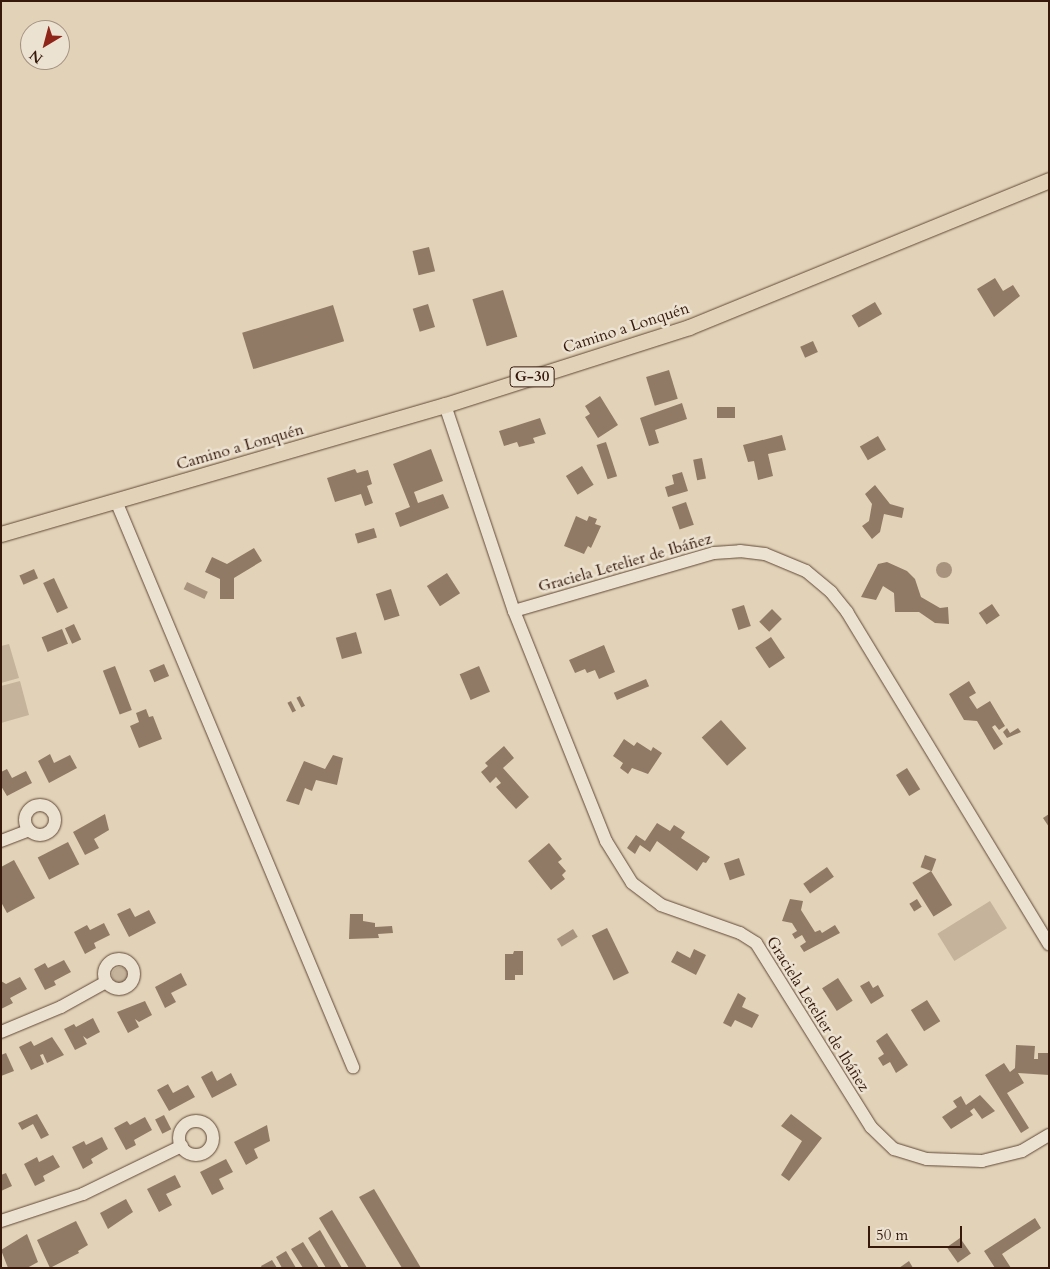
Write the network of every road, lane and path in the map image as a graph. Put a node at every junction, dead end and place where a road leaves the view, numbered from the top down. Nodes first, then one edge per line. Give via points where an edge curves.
1 (1049, 180) edge
2 (445, 405) junction
3 (116, 501) junction
4 (1, 534) edge
5 (514, 611) junction
6 (29, 830) dead end
7 (1, 841) edge
8 (1049, 944) edge
9 (106, 982) dead end
10 (1, 1032) edge
11 (353, 1067) dead end
12 (1049, 1135) edge
13 (182, 1146) dead end
14 (1, 1221) edge

1 - 2 main road, Camino a Lonquén / G-30 via 689,327
2 - 3 main road, Camino a Lonquén / G-30
2 - 5 street, Graciela Letelier de Ibáñez
3 - 4 main road, Camino a Lonquén / G-30
3 - 11 street
5 - 8 street, Graciela Letelier de Ibáñez via 714,553 740,551 765,554 806,571 831,592 847,612
5 - 12 street, Graciela Letelier de Ibáñez via 606,841 624,873 642,892 661,905 740,933 756,943 878,1136 894,1149 915,1157 982,1161 1022,1151
6 - 7 street
9 - 10 street via 61,1007
13 - 14 street via 83,1194

